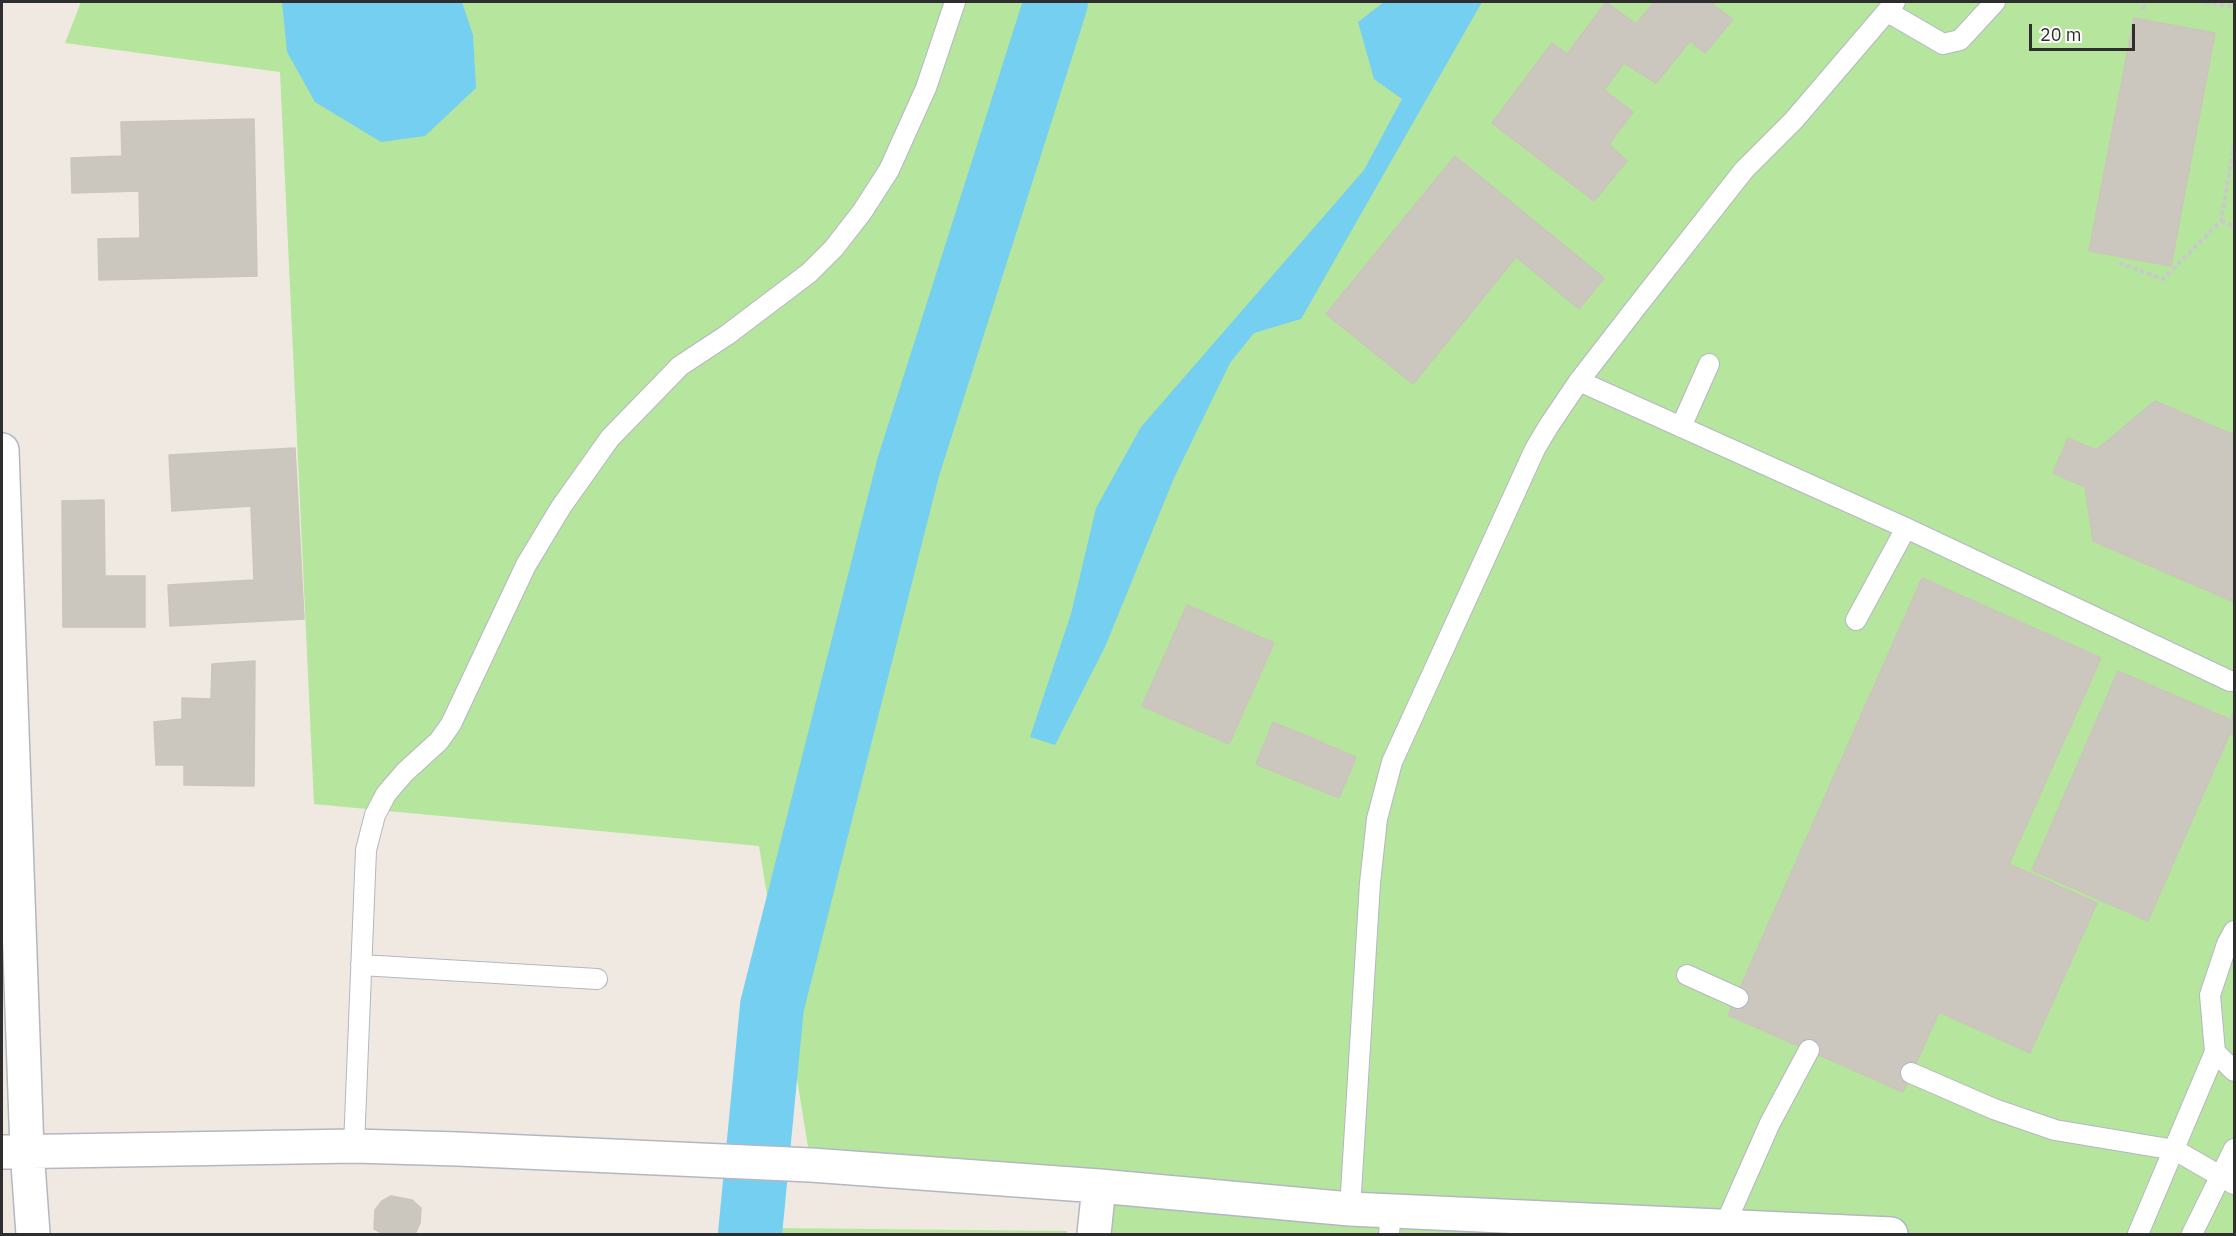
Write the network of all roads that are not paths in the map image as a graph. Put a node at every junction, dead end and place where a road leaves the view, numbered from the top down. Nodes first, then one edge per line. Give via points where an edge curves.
1 (955, 2) edge
2 (1995, 2) edge
3 (1892, 7) edge
4 (1709, 364) dead end
5 (1579, 381) junction
6 (1681, 427) junction
7 (2, 450) edge
8 (1906, 528) junction
9 (1856, 620) dead end
10 (2230, 681) dead end
11 (2235, 931) edge
12 (361, 965) junction
13 (1687, 975) dead end
14 (597, 980) dead end
15 (1738, 998) dead end
16 (1809, 1050) dead end
17 (2215, 1052) junction
18 (2235, 1071) edge
19 (1911, 1073) dead end
20 (354, 1146) junction
21 (2235, 1149) edge
22 (2175, 1150) junction
23 (14, 1151) edge
24 (2227, 1179) edge
25 (1099, 1186) junction
26 (1350, 1209) junction
27 (1390, 1223) edge
28 (1724, 1227) junction
29 (33, 1234) edge
30 (1094, 1234) edge
31 (1891, 1234) edge
32 (2138, 1234) edge
33 (2192, 1234) edge

1 - 12 lane via 927,88 889,170 834,248 809,273 680,366 610,438 561,507 526,565 450,724 439,741 386,794 375,815 366,850
2 - 3 lane via 1960,40 1943,44
3 - 5 lane via 1794,120 1744,170
4 - 6 lane
5 - 6 lane
5 - 26 lane via 1535,449 1392,762 1377,819 1370,883
6 - 8 lane
7 - 23 street
8 - 9 lane
8 - 10 lane
11 - 17 lane via 2211,995
12 - 14 lane
12 - 20 lane
13 - 15 lane
16 - 28 lane via 1770,1124
17 - 18 lane
17 - 22 lane
19 - 22 lane via 2055,1130
20 - 23 street
20 - 25 street via 648,1157
21 - 24 lane
22 - 24 lane
22 - 32 lane
23 - 29 street
24 - 33 lane
25 - 26 street
25 - 30 street
26 - 27 street
27 - 28 street
28 - 31 street

